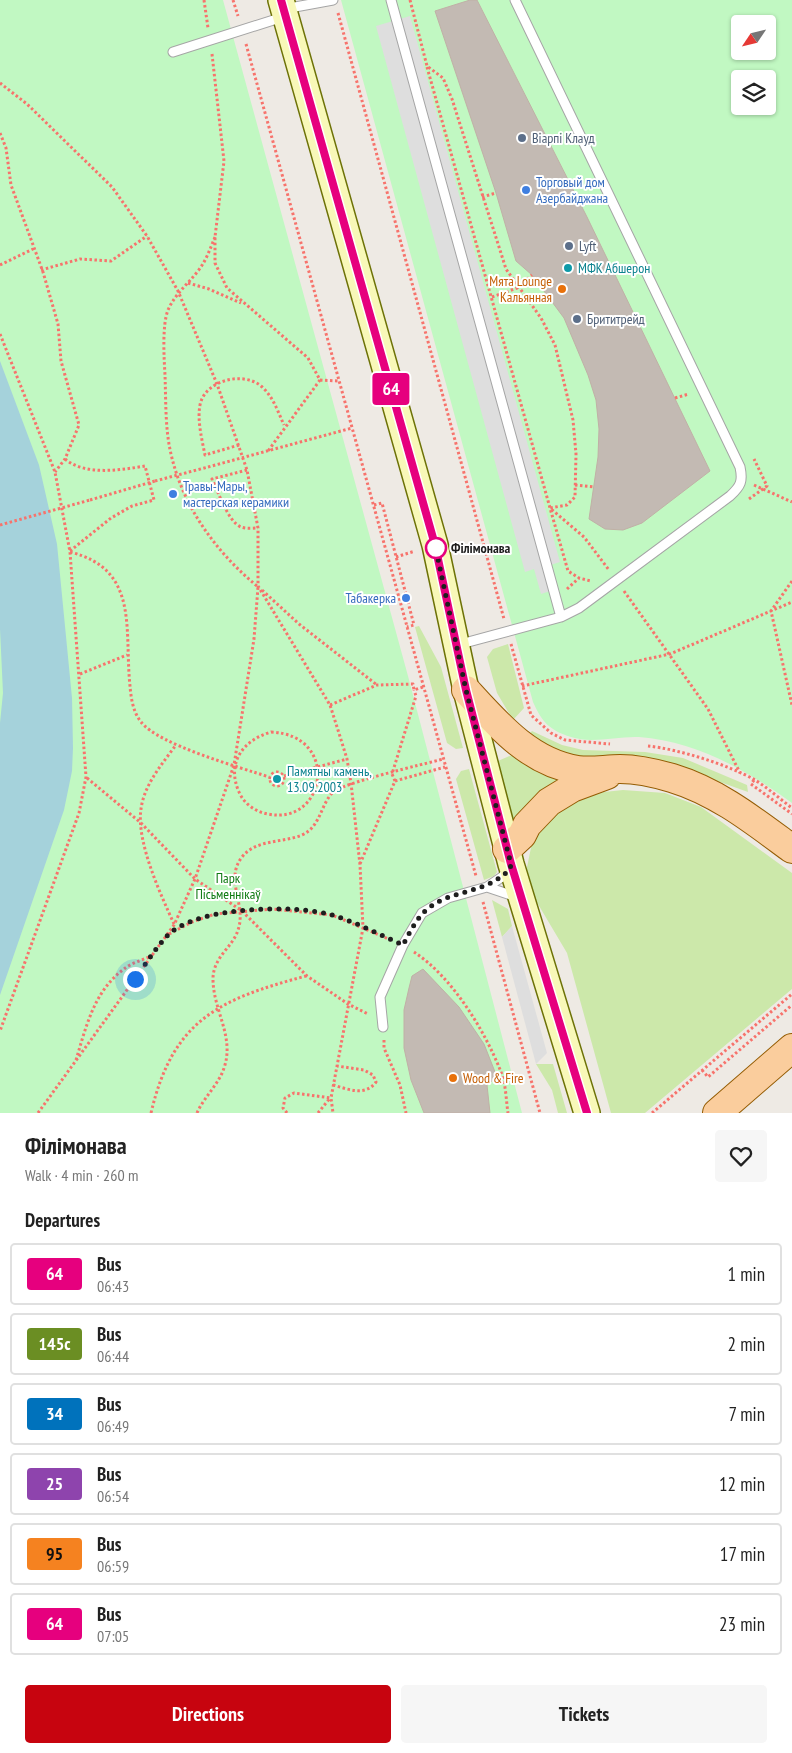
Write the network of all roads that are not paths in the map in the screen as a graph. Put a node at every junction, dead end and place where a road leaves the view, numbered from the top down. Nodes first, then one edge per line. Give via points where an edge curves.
1 (333, 0) edge
2 (391, 0) edge
3 (515, 0) edge
4 (284, 8) edge
5 (173, 52) dead end
6 (561, 616) junction
7 (457, 645) junction
8 (466, 690) junction
9 (622, 769) junction
10 (792, 849) edge
11 (509, 856) junction
12 (483, 888) junction
13 (523, 900) junction
14 (383, 1027) road end
15 (792, 1048) edge
16 (587, 1113) edge
17 (717, 1113) edge

1 - 4 lane
2 - 6 lane
3 - 6 lane via 740,467 743,480 730,496 579,608
4 - 5 lane via 242,30
4 - 7 main road via 435,545
6 - 7 lane
7 - 8 main road
8 - 9 main road via 533,754 579,770
8 - 11 main road
9 - 10 main road via 655,773 709,792
9 - 11 main road via 560,794 539,812
11 - 12 lane via 502,877
11 - 13 main road
12 - 13 lane
12 - 14 lane via 448,898 429,908 417,920 380,997
13 - 16 main road
15 - 17 main road

